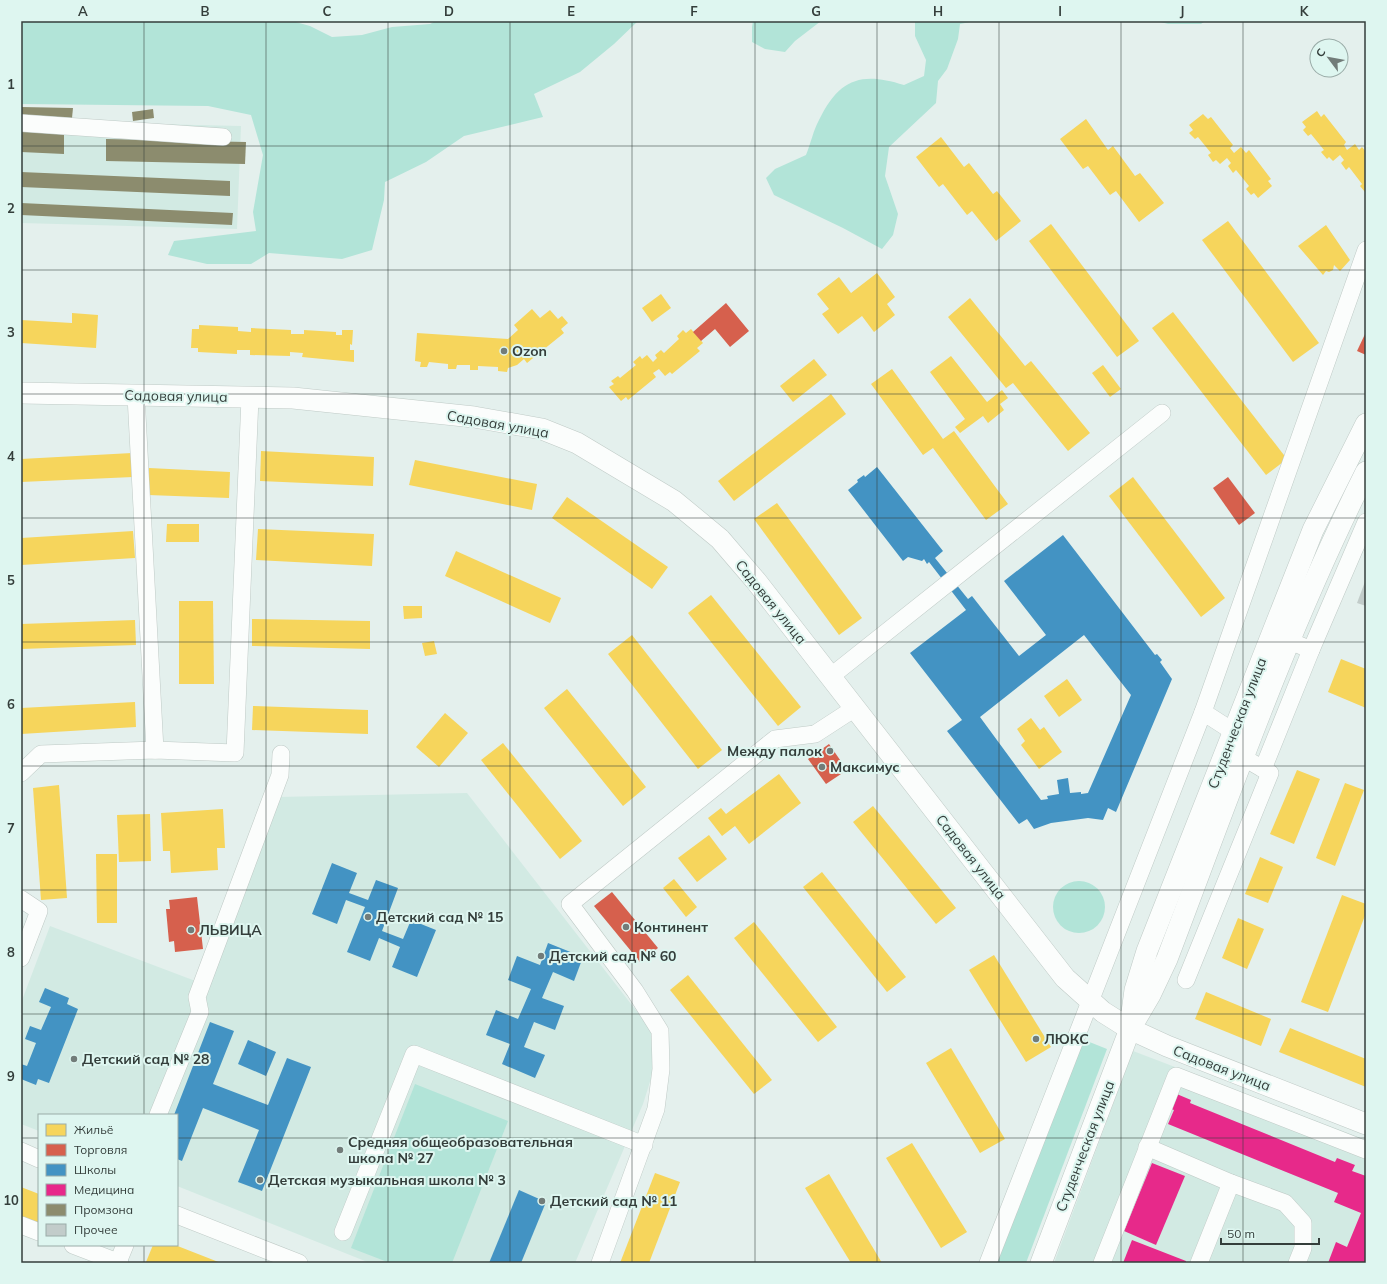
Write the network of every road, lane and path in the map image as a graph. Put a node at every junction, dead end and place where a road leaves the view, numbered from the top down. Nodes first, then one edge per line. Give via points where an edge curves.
1 (21, 123) edge
2 (223, 137) dead end
3 (1366, 250) edge
4 (27, 396) edge
5 (136, 396) junction
6 (250, 398) junction
7 (1162, 413) dead end
8 (1366, 424) edge
9 (1366, 472) edge
10 (1366, 522) edge
11 (1290, 641) junction
12 (1311, 650) junction
13 (830, 677) junction
14 (855, 708) junction
15 (1203, 712) junction
16 (1234, 732) junction
17 (154, 750) junction
18 (281, 754) dead end
19 (1244, 758) junction
20 (1263, 769) junction
21 (21, 773) edge
22 (21, 899) edge
23 (21, 958) edge
24 (1186, 980) dead end
25 (1091, 1002) junction
26 (1130, 1029) junction
27 (158, 1114) edge
28 (1366, 1124) edge
29 (644, 1145) junction
30 (1147, 1147) junction
31 (1366, 1150) edge
32 (21, 1151) edge
33 (38, 1159) edge
34 (1231, 1183) junction
35 (178, 1215) edge
36 (21, 1225) edge
37 (38, 1232) edge
38 (343, 1232) dead end
39 (76, 1246) edge
40 (125, 1246) edge
41 (119, 1262) edge
42 (299, 1263) edge
43 (600, 1263) edge
44 (988, 1263) edge
45 (1040, 1263) edge
46 (1102, 1263) edge
47 (1199, 1263) edge
48 (1297, 1263) edge

1 - 2 street
3 - 15 street
4 - 5 main road, Садовая улица
5 - 6 main road, Садовая улица
5 - 17 street
6 - 13 main road, Садовая улица via 293,398 474,417 542,430 577,443 674,501 720,539
6 - 17 street via 235,753
7 - 13 street
8 - 16 main road, Студенческая улица via 1313,530
9 - 11 main road, Студенческая улица via 1332,539
10 - 12 street
11 - 12 street
11 - 19 main road, Студенческая улица
12 - 20 street
13 - 14 main road, Садовая улица
14 - 25 main road, Садовая улица via 1065,978
14 - 29 street via 816,734 775,739 570,904 635,991 660,1031 661,1070 656,1109
15 - 16 street
15 - 25 street
16 - 26 main road, Студенческая улица via 1147,951 1135,990
17 - 21 street via 41,754
18 - 27 street via 280,775 197,997 200,1012
19 - 20 street
19 - 26 main road, Студенческая улица via 1167,959
20 - 24 street via 1270,773
22 - 23 street via 39,911
25 - 26 main road, Садовая улица
25 - 44 street
26 - 28 main road, Садовая улица via 1166,1046
26 - 45 main road, Студенческая улица
29 - 38 street via 414,1054
29 - 43 street
30 - 31 street via 1176,1076
30 - 34 street
30 - 46 street
32 - 33 street
34 - 47 street
34 - 48 street via 1285,1203 1303,1223 1303,1248
35 - 42 street
36 - 37 street
39 - 41 street
40 - 41 street

